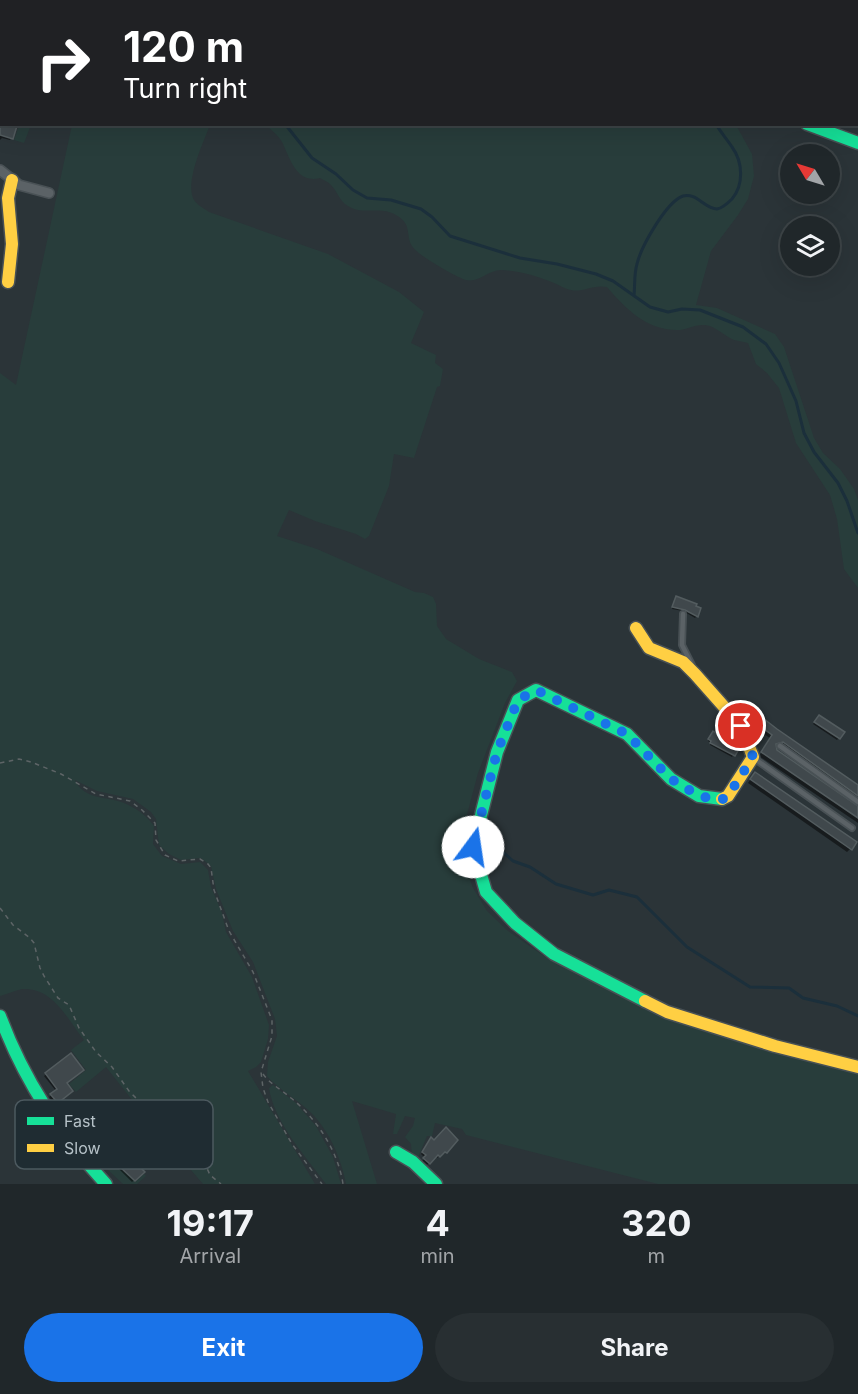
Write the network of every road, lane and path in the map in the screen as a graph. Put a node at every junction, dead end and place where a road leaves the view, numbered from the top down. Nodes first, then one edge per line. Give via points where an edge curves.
1 (812, 126) edge
2 (858, 143) edge
3 (0, 170) edge
4 (12, 180) junction
5 (49, 193) dead end
6 (8, 282) dead end
7 (684, 614) dead end
8 (636, 628) dead end
9 (695, 674) junction
10 (780, 746) dead end
11 (753, 757) junction
12 (0, 763) edge
13 (858, 802) edge
14 (852, 828) dead end
15 (0, 908) edge
16 (0, 1016) edge
17 (858, 1067) edge
18 (261, 1072) junction
19 (38, 1100) edge
20 (139, 1100) edge
21 (396, 1152) dead end
22 (91, 1169) edge
23 (207, 1169) edge
24 (106, 1184) edge
25 (221, 1184) edge
26 (322, 1184) edge
27 (343, 1184) edge
28 (436, 1184) edge

1 - 2 street
3 - 4 street
4 - 5 street
4 - 6 street via 8,198 12,244
7 - 9 lane via 682,645
8 - 9 street via 649,648 683,662
9 - 11 street via 741,726
10 - 13 lane
11 - 14 lane
11 - 17 street via 728,796 721,800 699,796 671,779 627,734 536,690 518,700 494,762 473,847 486,892 515,923 554,954 667,1012
12 - 18 path via 26,760 96,794 130,801 155,823 156,840 165,855 178,861 200,859 208,864 229,931 253,972 272,1020 272,1036
15 - 20 path via 30,938 44,976 58,998 69,1005 90,1045
16 - 19 street
18 - 26 path via 268,1101 292,1144
18 - 27 path via 319,1127
21 - 28 street
22 - 24 street
23 - 25 path

